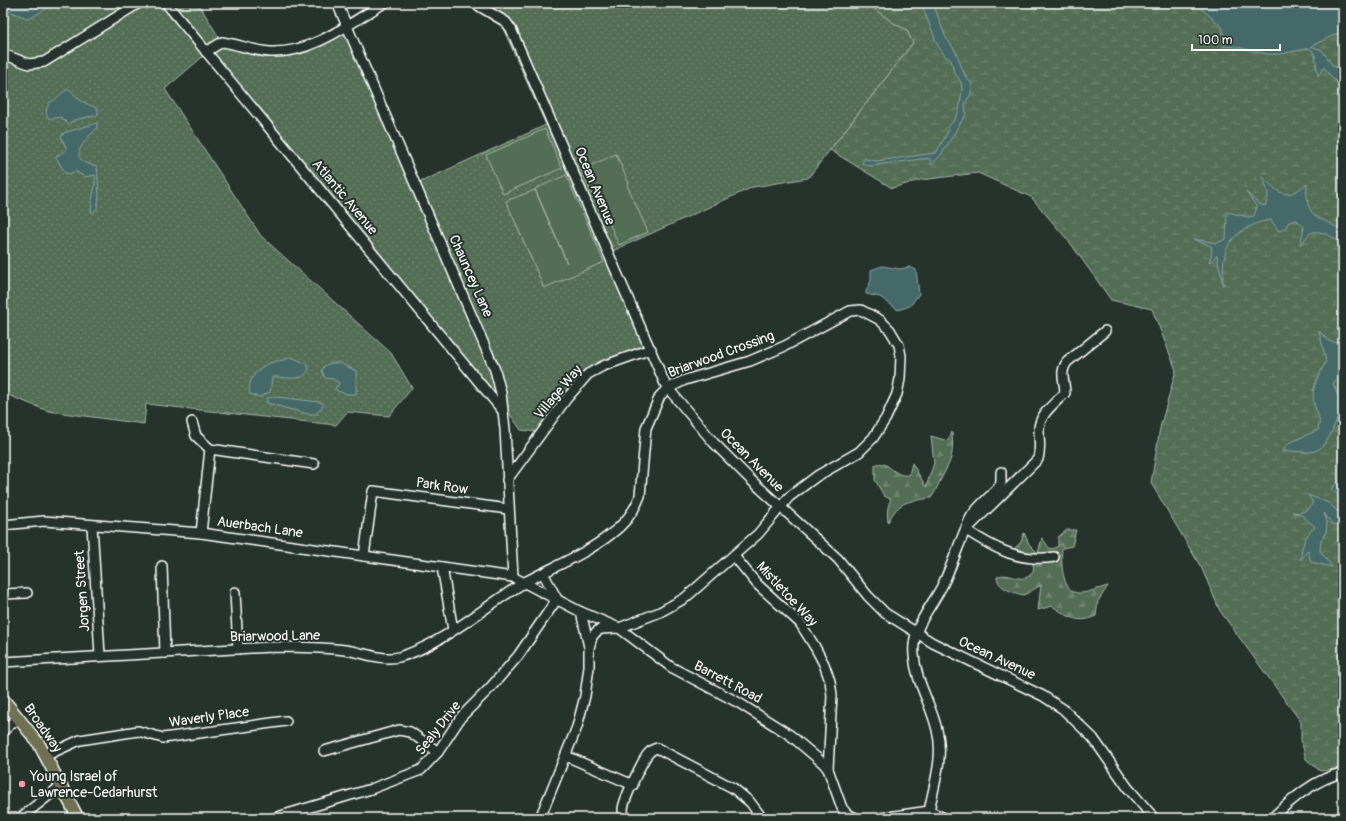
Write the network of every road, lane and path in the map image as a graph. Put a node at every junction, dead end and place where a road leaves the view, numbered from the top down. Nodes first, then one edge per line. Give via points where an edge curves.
1 (139, 3) edge
2 (166, 3) edge
3 (337, 3) edge
4 (384, 3) edge
5 (474, 3) edge
6 (346, 25) junction
7 (206, 52) junction
8 (3, 54) edge
9 (1104, 331) dead end
10 (650, 349) junction
11 (668, 388) junction
12 (502, 410) junction
13 (192, 422) dead end
14 (210, 449) junction
15 (314, 464) dead end
16 (1001, 472) dead end
17 (507, 480) junction
18 (780, 508) junction
19 (508, 509) junction
20 (3, 525) edge
21 (92, 525) junction
22 (966, 530) junction
23 (200, 533) junction
24 (364, 556) junction
25 (734, 556) junction
26 (1054, 557) dead end
27 (162, 566) dead end
28 (442, 567) junction
29 (543, 573) junction
30 (513, 577) junction
31 (525, 582) junction
32 (234, 592) dead end
33 (27, 593) dead end
34 (3, 594) edge
35 (557, 599) junction
36 (581, 612) junction
37 (619, 628) junction
38 (453, 630) junction
39 (915, 632) junction
40 (589, 648) junction
41 (238, 649) junction
42 (165, 653) junction
43 (100, 655) junction
44 (3, 662) edge
45 (3, 699) edge
46 (18, 718) junction
47 (286, 721) dead end
48 (3, 731) edge
49 (324, 751) dead end
50 (438, 752) junction
51 (45, 756) junction
52 (566, 756) junction
53 (828, 769) junction
54 (1343, 773) edge
55 (633, 785) junction
56 (61, 786) junction
57 (929, 811) junction
58 (848, 816) edge
59 (20, 818) edge
60 (78, 818) edge
61 (274, 818) edge
62 (540, 818) edge
63 (625, 818) edge
64 (762, 818) edge
65 (856, 818) edge
66 (881, 818) edge
67 (944, 818) edge
68 (1154, 818) edge
69 (1272, 818) edge

1 - 8 street via 44,62 33,64
2 - 7 street, Atlantic Avenue
3 - 6 street, Chauncey Lane
4 - 6 street
5 - 10 street, Ocean Avenue via 506,22 511,29
6 - 7 street via 308,45 286,51 259,51 222,42
6 - 12 street, Chauncey Lane via 485,343 498,380
7 - 12 street, Atlantic Avenue
9 - 22 street via 1064,367 1062,377 1065,393 1046,412 1039,424 1041,450 1038,459
10 - 11 street, Ocean Avenue
10 - 17 street, Village Way via 588,374 567,398
11 - 18 street, Ocean Avenue via 714,443
11 - 18 street, Briarwood Crossing via 685,380 750,361 784,346 850,310 871,314 888,327 897,339 901,362 897,394 886,418 873,438 859,452 805,484
11 - 29 street, Briarwood Crossing via 660,396 646,428 642,483 636,508 626,522 611,535
12 - 17 street, Chauncey Lane
13 - 14 street via 196,436
14 - 15 street
14 - 23 street
16 - 22 street via 1001,483 998,488 970,518
17 - 19 street, Chauncey Lane
18 - 25 street via 758,534
18 - 39 street, Ocean Avenue via 838,559 885,613
19 - 24 street, Park Row via 373,491
19 - 30 street, Chauncey Lane
20 - 21 street, Auerbach Lane via 44,521
21 - 23 street, Auerbach Lane
21 - 43 street, Jorgen Street
22 - 26 street via 993,548 1011,555 1036,559
22 - 39 street via 943,584
23 - 24 street, Auerbach Lane
24 - 28 street, Auerbach Lane
25 - 37 street via 684,598 660,612
25 - 53 street, Mistletoe Way via 757,584 800,624 824,664 832,695
27 - 42 street
28 - 30 street, Auerbach Lane
28 - 38 street
29 - 31 street, Briarwood Crossing
29 - 35 street
30 - 31 street
31 - 35 street, Barrett Road
31 - 38 street, Briarwood Lane
32 - 41 street
33 - 34 street
35 - 36 street, Barrett Road
35 - 50 street, Sealy Drive via 518,656 461,717
36 - 37 street, Barrett Road
36 - 40 street
37 - 40 street via 601,629 592,637
37 - 53 street, Barrett Road via 671,667 739,703 790,735 818,757
38 - 41 street, Briarwood Lane via 416,650 393,658 307,647
39 - 57 street via 913,654 916,672 920,688 935,720 939,739 938,766
39 - 68 street, Ocean Avenue via 960,657 1043,696 1063,709 1093,738 1128,788
40 - 52 street via 584,696 577,727
41 - 42 street, Briarwood Lane
42 - 43 street, Briarwood Lane
43 - 44 street, Briarwood Lane
45 - 46 main road, Broadway
46 - 48 street
46 - 51 main road, Broadway
47 - 51 street, Waverly Place via 163,738 138,732 80,740
49 - 50 street via 399,730 410,732
50 - 61 street, Sealy Drive via 428,765 415,773
51 - 56 main road, Broadway
52 - 55 street
52 - 62 street
53 - 58 street, Barrett Road via 837,799
54 - 69 street via 1328,777
55 - 63 street via 623,807
55 - 64 street via 647,755 654,749 662,749 741,794
56 - 59 street
56 - 60 main road, Broadway
57 - 66 street
57 - 67 street
58 - 65 street, Barrett Road

